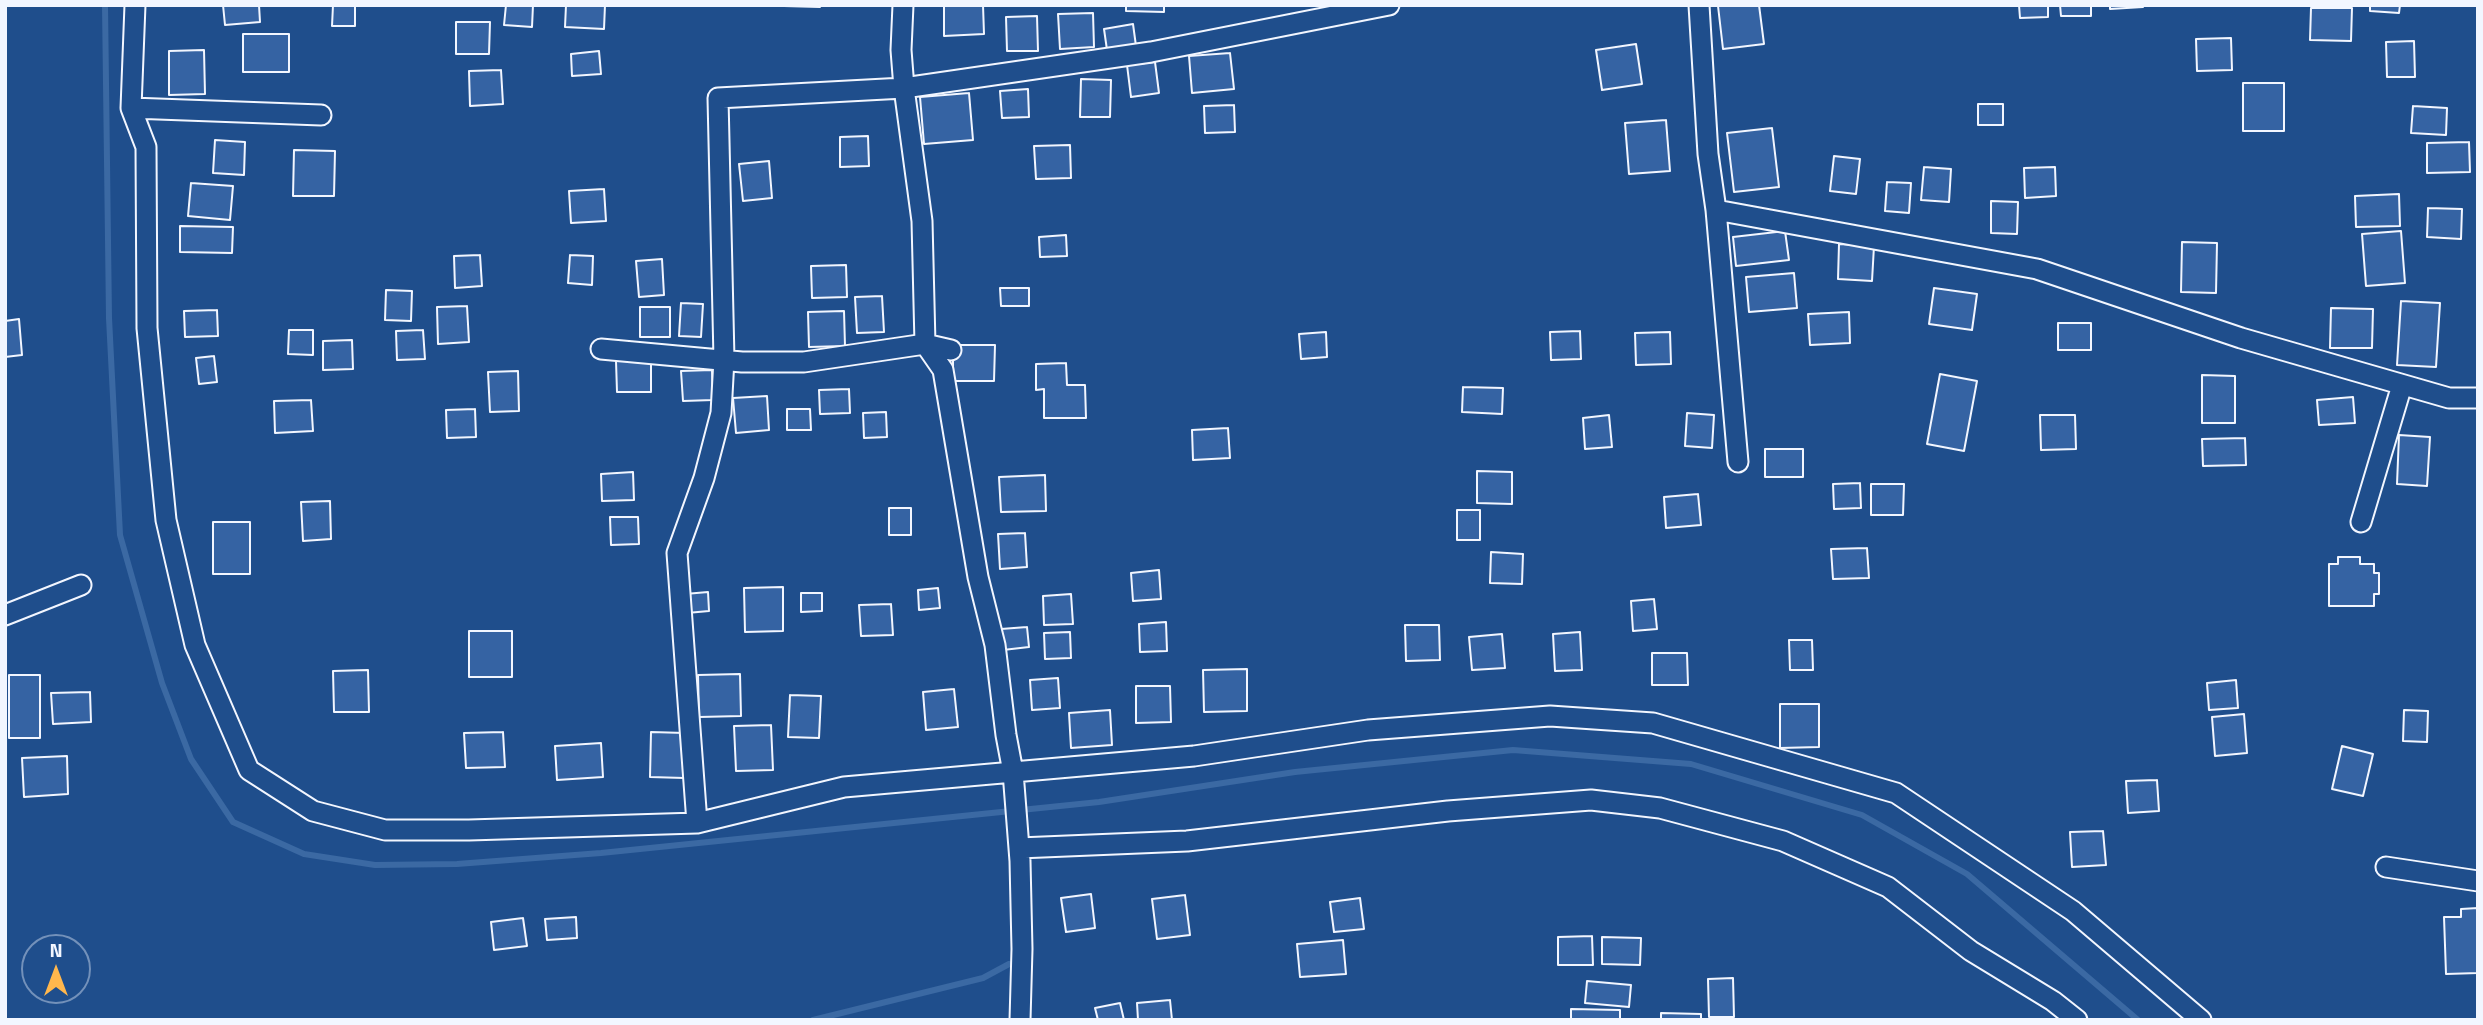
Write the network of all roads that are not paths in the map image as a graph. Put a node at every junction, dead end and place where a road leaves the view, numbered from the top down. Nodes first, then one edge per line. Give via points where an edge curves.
1 (135, 5) edge
2 (903, 5) edge
3 (1389, 5) edge
4 (1699, 5) edge
5 (904, 88) junction
6 (131, 108) junction
7 (321, 116) dead end
8 (1716, 210) junction
9 (925, 344) junction
10 (601, 349) dead end
11 (951, 350) dead end
12 (724, 359) junction
13 (2402, 385) junction
14 (2478, 398) edge
15 (1738, 462) dead end
16 (2361, 522) dead end
17 (81, 585) dead end
18 (5, 615) edge
19 (1013, 782) junction
20 (697, 823) junction
21 (1019, 848) junction
22 (2386, 867) dead end
23 (2478, 881) edge
24 (1020, 1020) edge
25 (2077, 1020) edge
26 (2201, 1020) edge

1 - 6 street
2 - 5 street
3 - 5 street via 1151,52
4 - 8 street
5 - 9 street via 922,221
5 - 12 street via 718,98
6 - 7 street
6 - 20 street via 146,148 147,328 166,520 195,645 249,770 313,811 385,830
8 - 13 street via 2037,269 2241,338
8 - 15 street
9 - 11 street
9 - 12 street via 804,362
9 - 19 street via 943,370 978,577 995,645
10 - 12 street
12 - 20 street via 722,413 677,553
13 - 14 street via 2449,398
13 - 16 street
17 - 18 street
19 - 20 street via 844,788
19 - 21 street
19 - 26 street via 1368,730 1550,716 1653,723 1896,793 2073,911
21 - 24 street
21 - 25 street via 1186,841 1591,800 1660,808 1783,841 1888,887 1970,951
22 - 23 street

